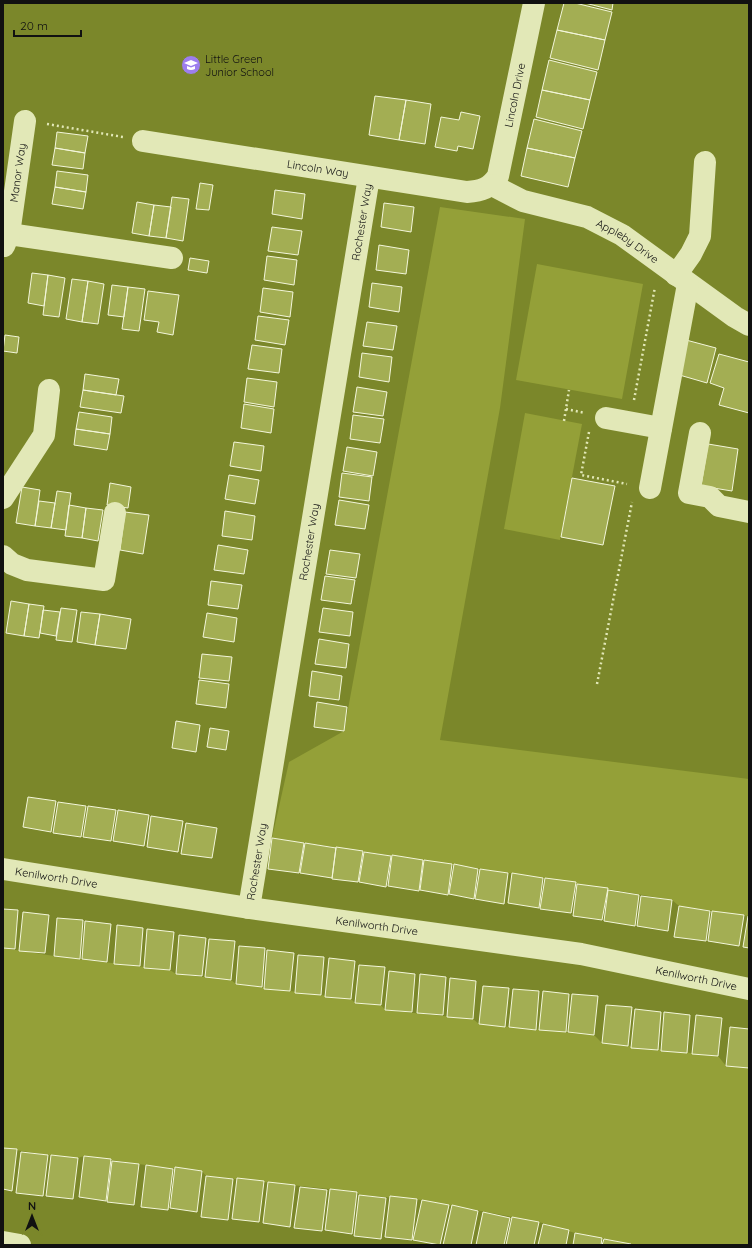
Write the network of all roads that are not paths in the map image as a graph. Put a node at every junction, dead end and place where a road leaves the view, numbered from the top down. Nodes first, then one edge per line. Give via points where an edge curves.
1 (534, 3) edge
2 (25, 121) road end
3 (143, 141) road end
4 (705, 162) dead end
5 (369, 177) junction
6 (492, 185) junction
7 (6, 241) edge
8 (172, 258) dead end
9 (675, 274) junction
10 (749, 325) edge
11 (49, 390) dead end
12 (598, 424) road end
13 (661, 428) junction
14 (700, 433) dead end
15 (643, 487) road end
16 (3, 498) edge
17 (749, 512) edge
18 (115, 513) dead end
19 (3, 556) edge
20 (3, 870) edge
21 (249, 908) junction
22 (749, 989) edge
23 (3, 1242) edge
24 (20, 1245) edge

1 - 6 street, Lincoln Drive via 498,176
2 - 7 street, Manor Way
3 - 5 street, Lincoln Way
4 - 9 street via 700,236 691,254
5 - 6 street, Lincoln Way via 467,192 481,191
5 - 21 street, Rochester Way
6 - 9 street, Appleby Drive via 523,201 587,217 622,235
7 - 8 street
9 - 10 street, Appleby Drive
9 - 13 street
11 - 16 street via 44,435
12 - 13 street via 630,422
13 - 15 street
14 - 17 street via 689,493 710,498 718,506
18 - 19 street via 104,580 27,570 12,564
20 - 21 street, Kenilworth Drive
21 - 22 street, Kenilworth Drive via 581,954
23 - 24 street

